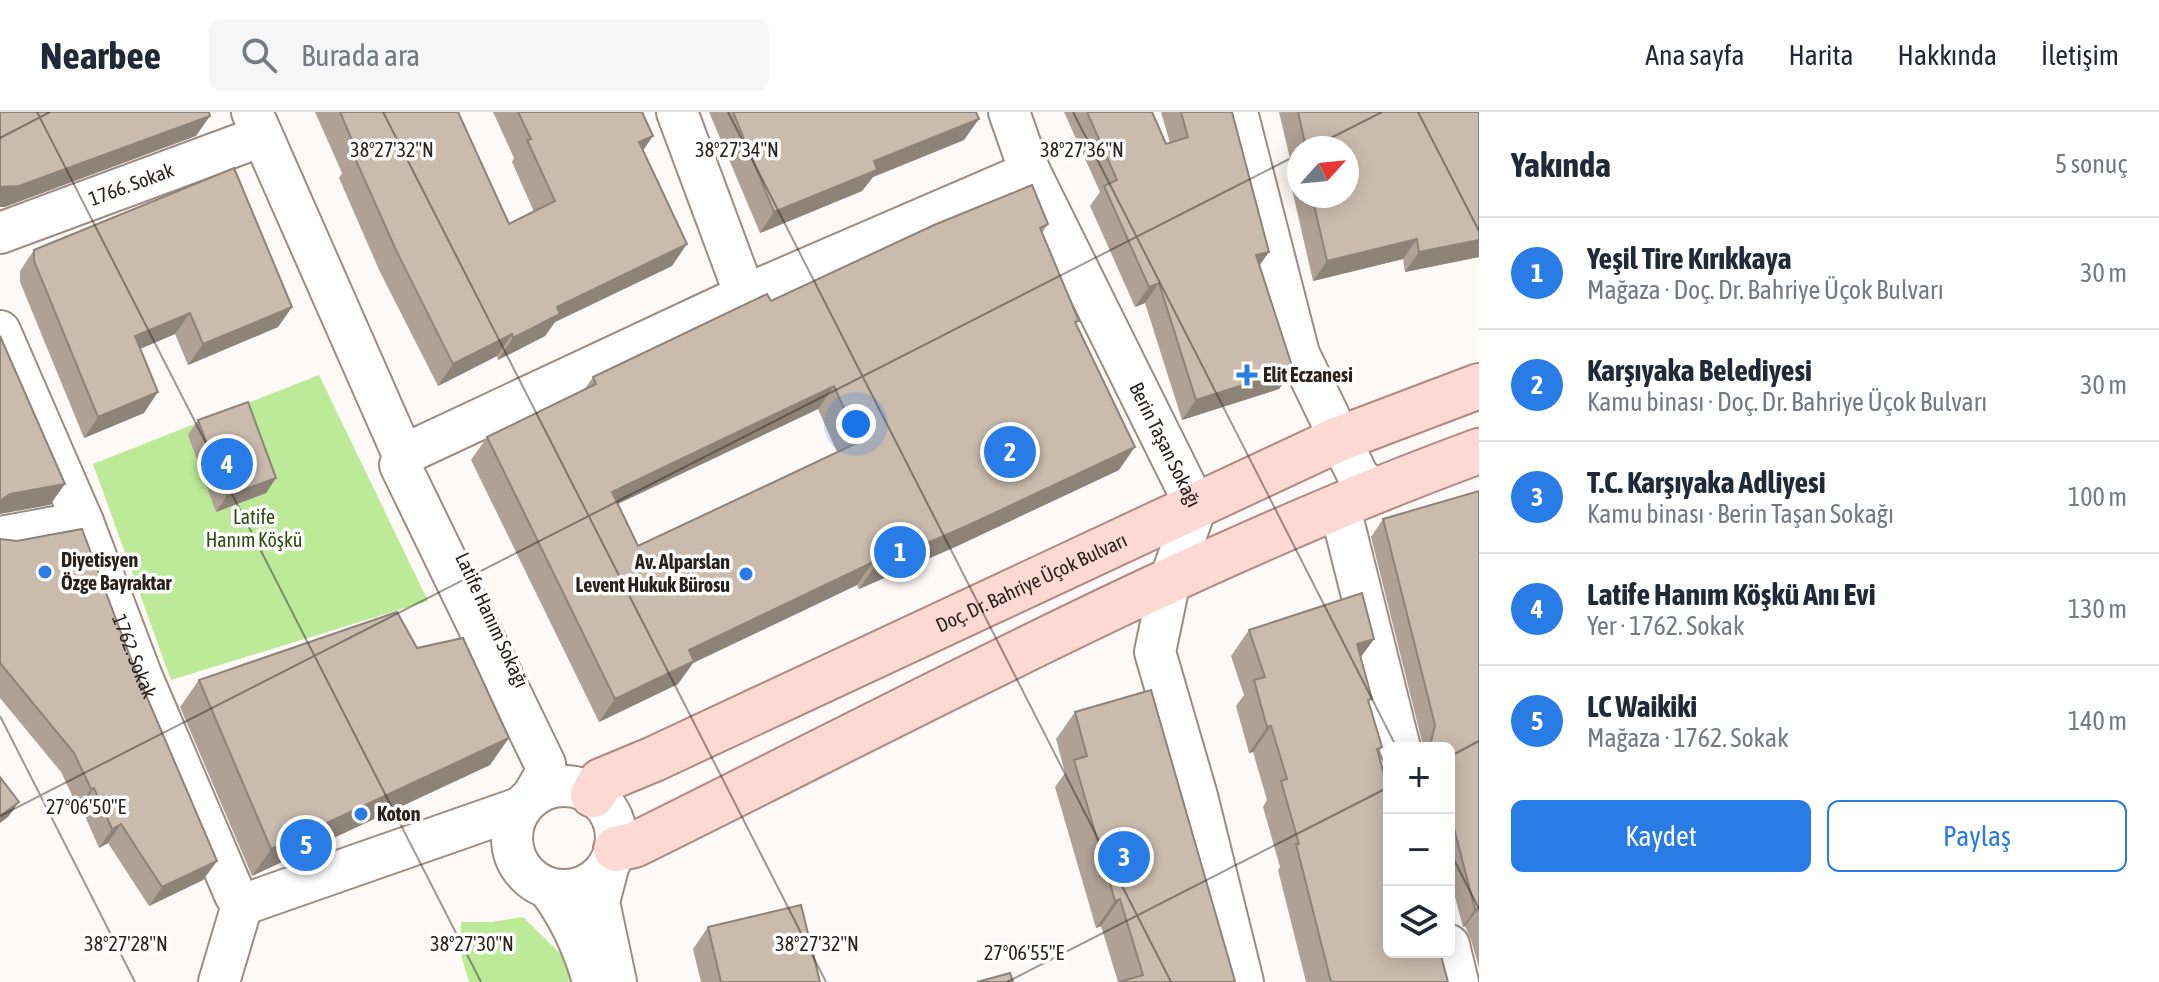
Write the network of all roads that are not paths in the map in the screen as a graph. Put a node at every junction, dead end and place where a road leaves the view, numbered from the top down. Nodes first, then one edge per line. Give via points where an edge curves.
1 (677, 112) edge
2 (1009, 112) edge
3 (1237, 112) edge
4 (257, 124) edge
5 (1030, 172) junction
6 (0, 233) edge
7 (745, 295) junction
8 (0, 331) edge
9 (1479, 386) edge
10 (1339, 439) junction
11 (1479, 451) edge
12 (403, 455) junction
13 (1358, 496) junction
14 (1196, 507) junction
15 (83, 522) junction
16 (0, 537) edge
17 (1170, 580) junction
18 (1399, 742) edge
19 (586, 792) junction
20 (527, 802) junction
21 (613, 857) junction
22 (548, 888) junction
23 (242, 905) junction
24 (1452, 958) edge
25 (219, 982) edge
26 (594, 982) edge
27 (616, 982) edge
28 (1243, 982) edge
29 (1458, 982) edge

1 - 7 street
2 - 5 street, Berin Taşan Sokağı
3 - 10 street via 1299,354
4 - 6 street, 1766. Sokak
4 - 12 street, Latife Hanım Sokağı
5 - 7 street
5 - 14 street, Berin Taşan Sokağı
7 - 12 street
8 - 15 street, 1762. Sokak
9 - 10 main road, Doç. Dr. Bahriye Üçok Bulvarı
10 - 13 street via 1365,483
10 - 14 main road, Doç. Dr. Bahriye Üçok Bulvarı
11 - 13 main road
12 - 19 street, Latife Hanım Sokağı via 417,463 545,731
12 - 20 street, Latife Hanım Sokağı via 400,465 545,764 546,773
13 - 17 main road
13 - 18 street
14 - 17 street, Berin Taşan Sokağı
14 - 19 main road, Doç. Dr. Bahriye Üçok Bulvarı
15 - 16 street
15 - 23 street, 1762. Sokak via 142,677
17 - 21 main road
17 - 28 street, Berin Taşan Sokağı via 1155,652
19 - 20 street via 546,788
19 - 21 street via 613,819
20 - 22 street via 514,824 515,855 522,870
20 - 23 street
21 - 22 street via 598,878 583,887
21 - 27 street via 599,902
22 - 26 street via 566,912
23 - 25 street
24 - 29 street

